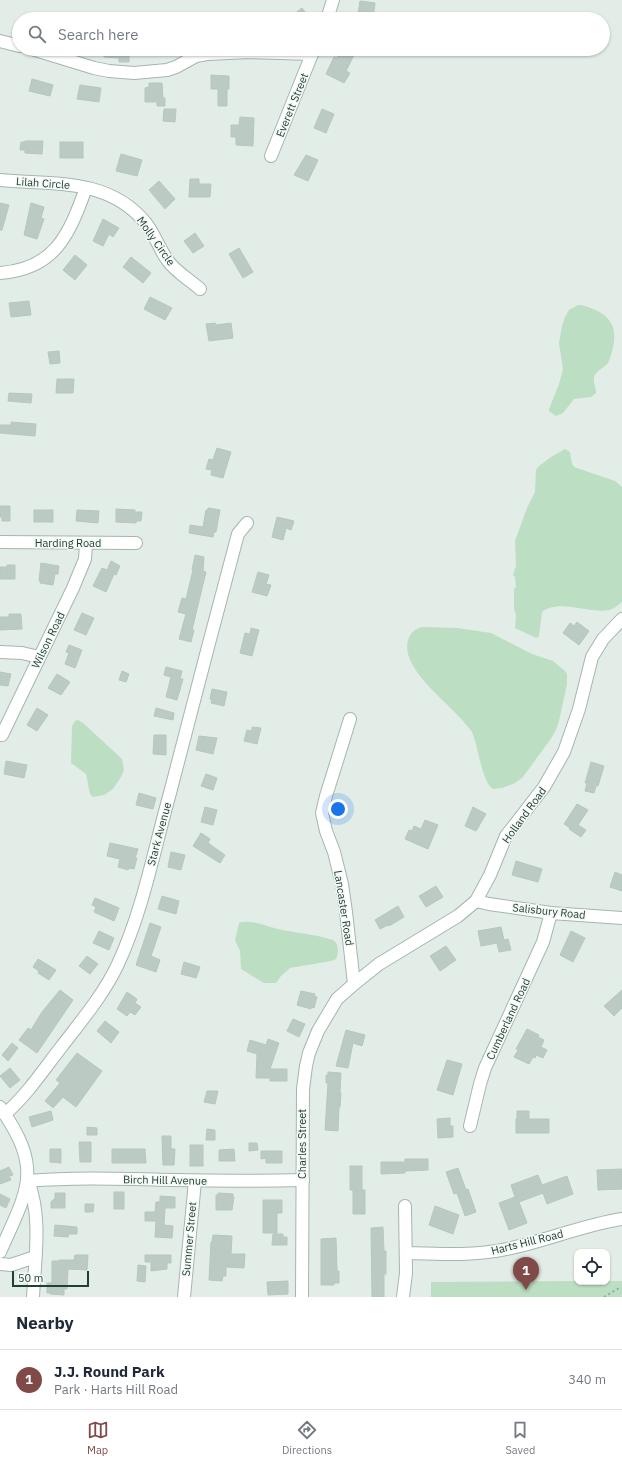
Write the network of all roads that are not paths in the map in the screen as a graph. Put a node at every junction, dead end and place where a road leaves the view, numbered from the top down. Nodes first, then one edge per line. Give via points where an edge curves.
1 (333, 0) edge
2 (329, 12) edge
3 (0, 41) edge
4 (12, 44) edge
5 (55, 56) edge
6 (196, 56) edge
7 (311, 56) edge
8 (271, 156) dead end
9 (0, 180) edge
10 (86, 188) junction
11 (0, 273) edge
12 (200, 289) dead end
13 (247, 523) dead end
14 (0, 542) edge
15 (136, 543) dead end
16 (86, 544) junction
17 (622, 619) edge
18 (0, 652) edge
19 (39, 657) junction
20 (350, 718) dead end
21 (2, 735) dead end
22 (476, 901) junction
23 (551, 913) junction
24 (622, 918) edge
25 (354, 984) junction
26 (337, 999) joint
27 (2, 1111) edge
28 (470, 1126) dead end
29 (303, 1180) junction
30 (28, 1181) junction
31 (195, 1181) junction
32 (405, 1206) dead end
33 (622, 1220) edge
34 (0, 1252) edge
35 (406, 1253) junction
36 (35, 1257) junction
37 (0, 1264) edge
38 (33, 1297) edge
39 (184, 1297) edge
40 (302, 1297) edge
41 (403, 1297) edge

1 - 2 street
3 - 4 street
5 - 6 street via 94,68 134,73 167,70
7 - 8 street, Everett Street
9 - 10 street, Lilah Circle
10 - 11 street via 74,220 48,257 32,267
10 - 12 street, Molly Circle via 116,197 136,212 152,231 168,261
13 - 27 street, Stark Avenue via 237,535 148,873 124,951 95,1002 31,1087 15,1105
14 - 16 street, Harding Road
15 - 16 street, Harding Road
16 - 19 street, Wilson Road via 83,564
17 - 22 street, Holland Road via 603,638 592,657 579,709 564,752 544,787 506,836
18 - 19 street via 26,653
19 - 21 street, Wilson Road
20 - 25 street, Lancaster Road via 322,813 344,896
22 - 23 street, Salisbury Road
22 - 25 street, Holland Road via 458,916 379,964
23 - 24 street, Salisbury Road
23 - 28 street, Cumberland Road via 543,942 485,1068
25 - 26 street, Holland Road
26 - 29 street, Charles Street via 318,1032 306,1066 302,1096
27 - 30 street via 16,1131 24,1150
29 - 31 street, Birch Hill Avenue
29 - 40 street, Charles Street
30 - 31 street, Birch Hill Avenue
30 - 34 street
30 - 36 street via 36,1213
31 - 39 street, Summer Street
32 - 35 street
33 - 35 street, Harts Hill Road via 498,1251
35 - 41 street
36 - 37 street via 10,1265
36 - 38 street

